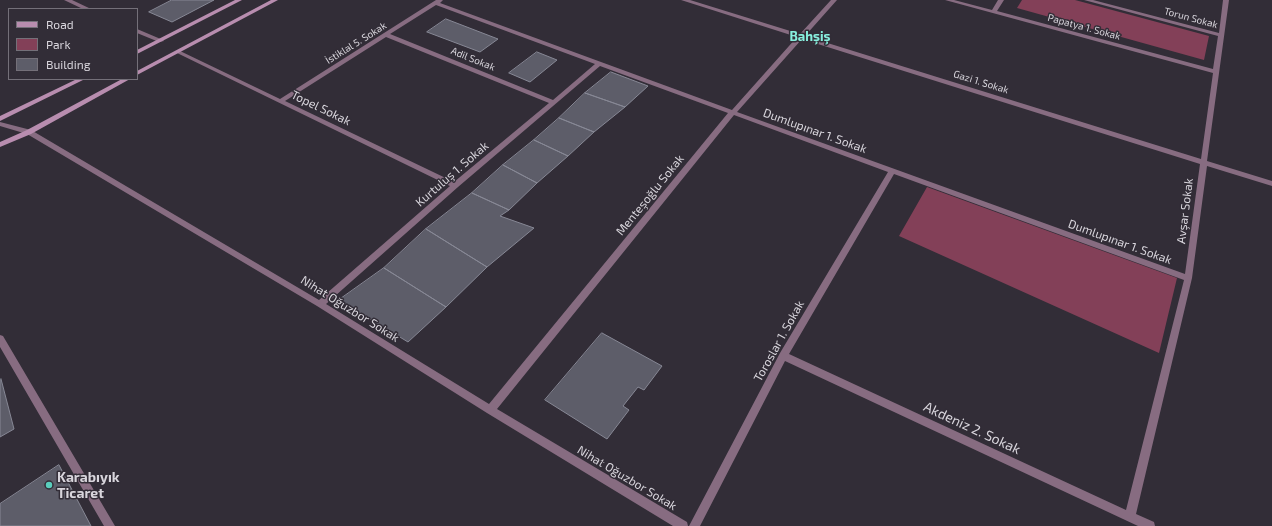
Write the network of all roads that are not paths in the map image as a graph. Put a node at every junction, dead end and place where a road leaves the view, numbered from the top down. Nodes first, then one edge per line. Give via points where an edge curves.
1 (68, 0) edge
2 (238, 0) edge
3 (275, 0) edge
4 (684, 0) edge
5 (834, 0) edge
6 (948, 0) edge
7 (1001, 0) edge
8 (1087, 0) edge
9 (1226, 0) edge
10 (438, 1) edge
11 (86, 8) edge
12 (994, 12) junction
13 (138, 31) edge
14 (386, 34) junction
15 (1221, 35) junction
16 (801, 37) junction
17 (161, 41) junction
18 (138, 52) edge
19 (178, 52) junction
20 (600, 63) junction
21 (138, 72) edge
22 (1216, 72) junction
23 (80, 80) edge
24 (125, 80) edge
25 (281, 101) junction
26 (553, 102) junction
27 (732, 113) junction
28 (0, 119) edge
29 (0, 124) edge
30 (29, 132) junction
31 (0, 146) edge
32 (1203, 162) junction
33 (892, 171) junction
34 (1272, 184) edge
35 (455, 185) junction
36 (1188, 278) junction
37 (320, 304) junction
38 (0, 339) edge
39 (783, 356) junction
40 (490, 410) junction
41 (1130, 516) junction
42 (110, 526) edge
43 (683, 526) edge
44 (694, 526) edge
45 (1150, 526) edge

1 - 11 street
2 - 17 main road
3 - 19 main road
4 - 16 street, Gazi 1. Sokak
5 - 16 street, Menteşoğlu Sokak
6 - 12 street, Papatya 1. Sokak
7 - 12 street
8 - 15 street, Torun Sokak
9 - 15 street, Avşar Sokak
10 - 14 street, İstiklal 5. Sokak
10 - 20 street, Dumlupınar 1. Sokak
12 - 22 street, Papatya 1. Sokak
13 - 17 street
14 - 25 street, İstiklal 5. Sokak
14 - 26 street, Adil Sokak
15 - 22 street, Avşar Sokak
16 - 27 street, Menteşoğlu Sokak
16 - 32 street, Gazi 1. Sokak
17 - 18 main road
19 - 21 main road
19 - 25 street, Topel Sokak
20 - 26 street, Kurtuluş 1. Sokak
20 - 27 street, Dumlupınar 1. Sokak
22 - 32 street, Avşar Sokak
23 - 28 main road
24 - 30 main road
25 - 35 street, Topel Sokak
26 - 35 street, Kurtuluş 1. Sokak
27 - 33 street, Dumlupınar 1. Sokak
27 - 40 street, Menteşoğlu Sokak
29 - 30 street, Nihat Oğuzbor Sokak
30 - 31 main road
30 - 37 street, Nihat Oğuzbor Sokak
32 - 34 street, Gazi 1. Sokak
32 - 36 street, Avşar Sokak
33 - 36 street, Dumlupınar 1. Sokak
33 - 39 street, Toroslar 1. Sokak
35 - 37 street, Kurtuluş 1. Sokak
36 - 41 street, Avşar Sokak
37 - 40 street, Nihat Oğuzbor Sokak
38 - 42 street
39 - 41 street, Akdeniz 2. Sokak
39 - 44 street, Toroslar 1. Sokak
40 - 43 street, Nihat Oğuzbor Sokak
41 - 45 street, Akdeniz 2. Sokak

